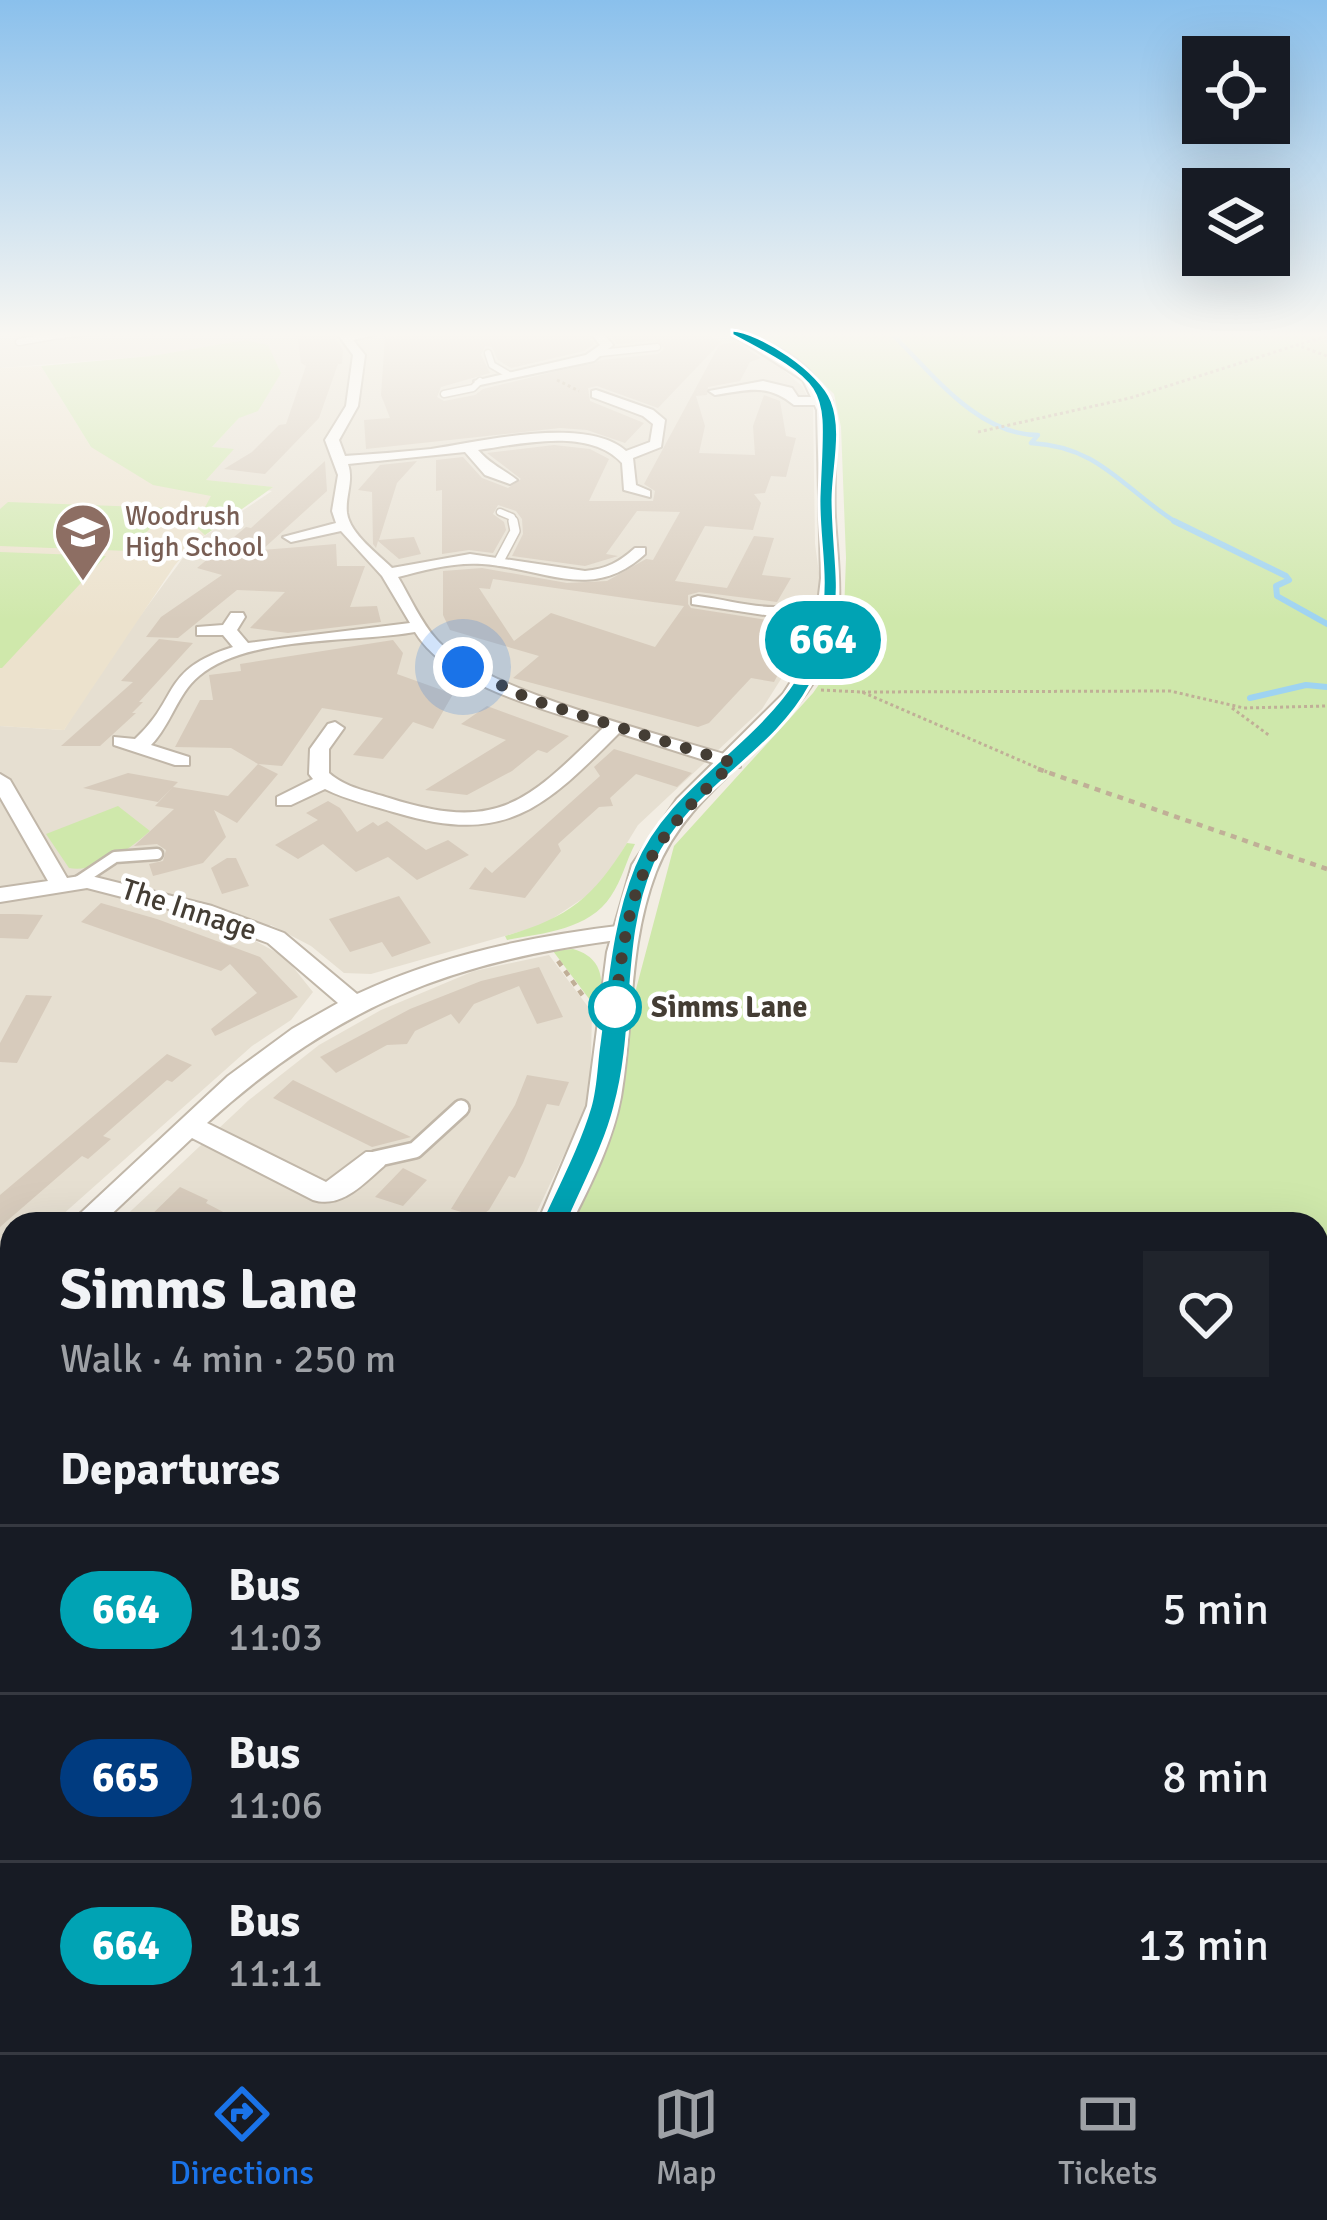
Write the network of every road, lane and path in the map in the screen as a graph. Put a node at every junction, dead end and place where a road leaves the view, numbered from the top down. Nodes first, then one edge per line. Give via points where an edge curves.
1 (339, 428) edge
2 (659, 428) edge
3 (830, 428) edge
4 (1005, 428) edge
5 (978, 432) dead end
6 (467, 446) junction
7 (626, 456) junction
8 (342, 460) junction
9 (476, 483) dead end
10 (609, 492) dead end
11 (500, 512) dead end
12 (344, 526) junction
13 (291, 537) dead end
14 (640, 550) dead end
15 (499, 561) junction
16 (388, 574) junction
17 (698, 601) dead end
18 (830, 608) junction
19 (417, 627) junction
20 (202, 631) dead end
21 (242, 647) junction
22 (821, 690) dead end
23 (862, 692) junction
24 (1227, 705) junction
25 (1327, 706) edge
26 (615, 727) junction
27 (335, 728) dead end
28 (1270, 736) dead end
29 (182, 761) dead end
30 (733, 763) junction
31 (0, 780) edge
32 (326, 782) junction
33 (284, 801) dead end
34 (157, 854) dead end
35 (1327, 869) edge
36 (69, 881) junction
37 (0, 895) edge
38 (625, 932) junction
39 (543, 941) junction
40 (355, 1005) junction
41 (611, 1034) junction
42 (461, 1108) dead end
43 (190, 1126) junction
44 (375, 1159) joint
45 (96, 1212) edge
46 (559, 1212) edge

1 - 8 street via 332,440
2 - 7 street via 656,444
3 - 18 street
4 - 5 path
6 - 7 street via 555,438
6 - 8 street
6 - 9 street via 503,478
7 - 10 street via 637,491
8 - 12 street
11 - 15 lane via 512,517 515,531
12 - 13 street
12 - 16 street
14 - 15 street via 622,573 564,576
15 - 16 street
16 - 19 street
17 - 18 street via 778,612
18 - 30 street via 800,688
19 - 21 street
19 - 26 street via 489,682
20 - 21 street via 233,624
21 - 29 street via 184,679 154,734 131,742
22 - 23 path
23 - 24 path via 1170,691
23 - 35 path via 1016,761
24 - 25 path
24 - 28 path
26 - 30 street
26 - 32 street via 540,800 476,822 427,818
27 - 32 street via 320,749
30 - 38 street via 658,840
31 - 36 street
32 - 33 street
34 - 36 lane via 139,849
36 - 37 street, The Innage
36 - 40 street, The Innage via 101,882 238,921 288,947
38 - 39 street
38 - 41 street
39 - 40 street via 429,972
39 - 41 path
40 - 43 street via 259,1064
41 - 46 street via 603,1105
42 - 44 lane via 415,1150
43 - 44 street via 323,1193
43 - 45 street

